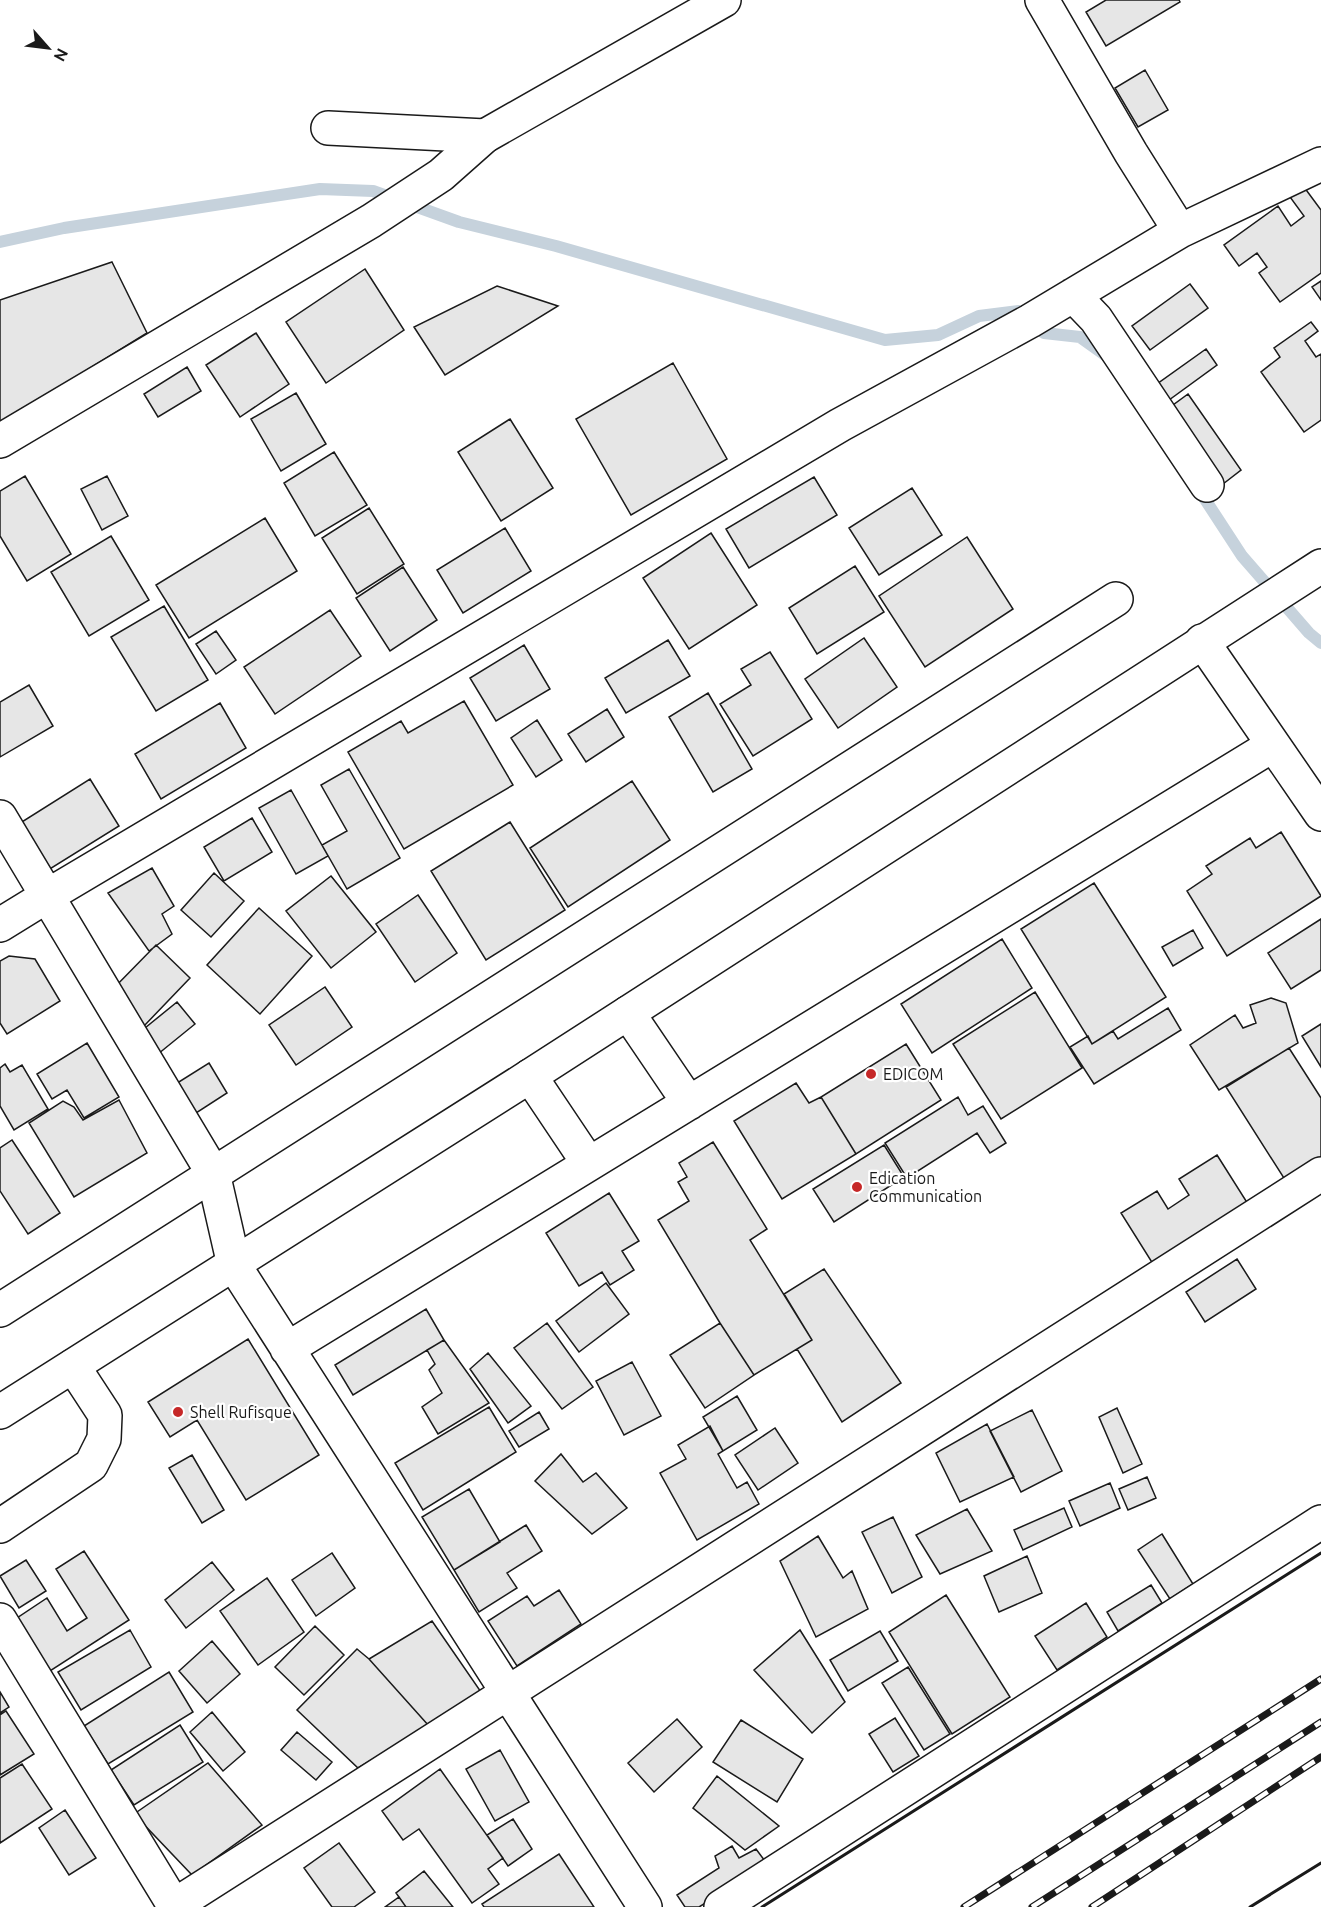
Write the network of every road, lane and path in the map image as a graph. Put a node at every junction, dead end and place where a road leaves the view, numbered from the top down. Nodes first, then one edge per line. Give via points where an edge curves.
1 (724, 0) edge
2 (1042, 0) edge
3 (328, 128) dead end
4 (485, 136) junction
5 (1321, 164) edge
6 (1180, 231) junction
7 (1073, 295) junction
8 (0, 441) edge
9 (1207, 485) dead end
10 (1308, 575) edge
11 (1116, 599) dead end
12 (1202, 641) junction
13 (1273, 745) junction
14 (1321, 814) edge
15 (0, 817) edge
16 (47, 896) junction
17 (0, 925) edge
18 (628, 1013) junction
19 (530, 1076) junction
20 (689, 1103) junction
21 (589, 1164) junction
22 (213, 1173) junction
23 (1321, 1174) edge
24 (234, 1265) junction
25 (0, 1310) edge
26 (287, 1349) junction
27 (73, 1366) junction
28 (0, 1412) edge
29 (1321, 1522) edge
30 (0, 1526) edge
31 (0, 1620) edge
32 (507, 1693) junction
33 (174, 1906) edge
34 (645, 1907) edge
35 (722, 1907) edge

1 - 4 main road
2 - 6 main road
3 - 4 main road
4 - 8 main road via 441,176 371,221
5 - 6 main road
6 - 7 main road
7 - 9 main road via 1096,319
7 - 16 main road via 840,426
10 - 12 main road
11 - 22 main road
12 - 13 main road
12 - 18 main road
13 - 14 main road
13 - 20 main road
15 - 16 main road
16 - 17 main road
16 - 22 main road
18 - 19 main road
18 - 20 main road
19 - 21 main road
19 - 24 main road
20 - 21 main road
21 - 26 main road
22 - 24 main road
22 - 25 main road
23 - 32 main road
24 - 26 main road
24 - 27 main road
26 - 32 main road
27 - 28 main road
27 - 30 main road via 105,1415 104,1439 91,1465
29 - 35 main road
31 - 33 main road
32 - 33 main road
32 - 34 main road

